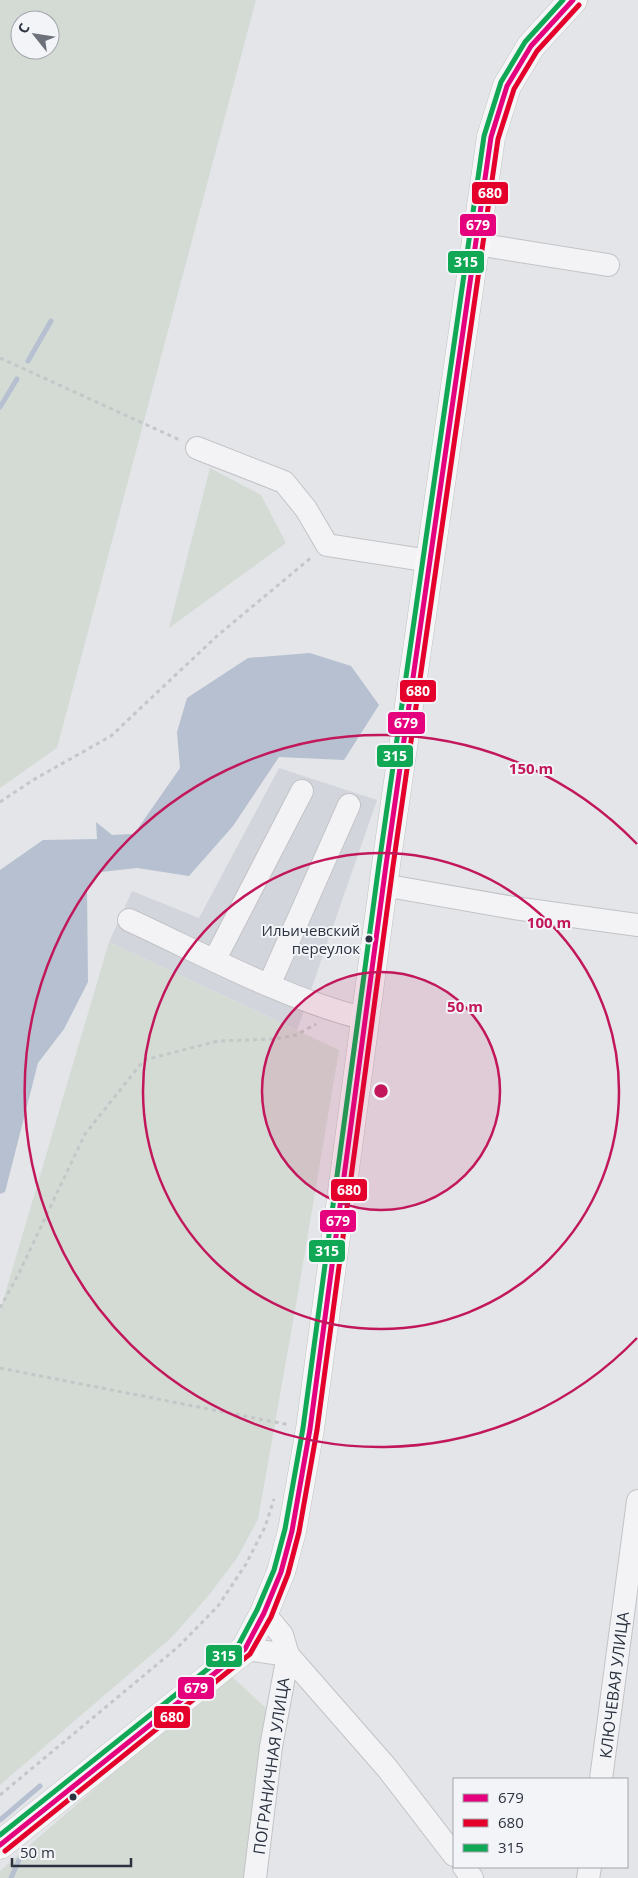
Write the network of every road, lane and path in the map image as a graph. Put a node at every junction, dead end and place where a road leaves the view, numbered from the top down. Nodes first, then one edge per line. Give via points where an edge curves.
1 (573, 0) edge
2 (476, 244) junction
3 (608, 265) dead end
4 (0, 358) edge
5 (197, 448) joint
6 (326, 545) junction
7 (430, 561) junction
8 (302, 791) dead end
9 (0, 802) edge
10 (349, 805) dead end
11 (383, 885) junction
12 (129, 920) dead end
13 (638, 925) edge
14 (215, 960) junction
15 (270, 985) junction
16 (339, 1012) junction
17 (365, 1019) junction
18 (0, 1308) edge
19 (0, 1368) edge
20 (294, 1429) junction
21 (277, 1491) dead end
22 (638, 1501) edge
23 (634, 1553) edge
24 (264, 1613) junction
25 (245, 1649) junction
26 (288, 1655) junction
27 (601, 1778) edge
28 (0, 1796) edge
29 (0, 1845) edge
30 (453, 1854) edge
31 (255, 1878) edge

1 - 2 main road via 531,46 507,86 491,137
2 - 3 street
2 - 7 main road
4 - 5 path
5 - 6 street via 284,482 306,509
6 - 7 street
6 - 9 path via 217,636 111,736
7 - 11 main road
8 - 14 street
10 - 15 street
11 - 13 street
11 - 17 main road
12 - 14 street
14 - 15 street
15 - 16 street
16 - 17 street
16 - 18 path via 296,1035 218,1041 144,1060 85,1134
17 - 20 main road
19 - 20 path
20 - 24 main road via 292,1532
21 - 28 path via 265,1527 246,1564 218,1606 178,1647
22 - 23 street, КЛЮЧЕВАЯ УЛИЦА
23 - 27 street, КЛЮЧЕВАЯ УЛИЦА
24 - 25 main road
24 - 26 street via 282,1635
25 - 26 street
25 - 29 main road
26 - 30 street via 388,1768
26 - 31 street, ПОГРАНИЧНАЯ УЛИЦА via 271,1747

